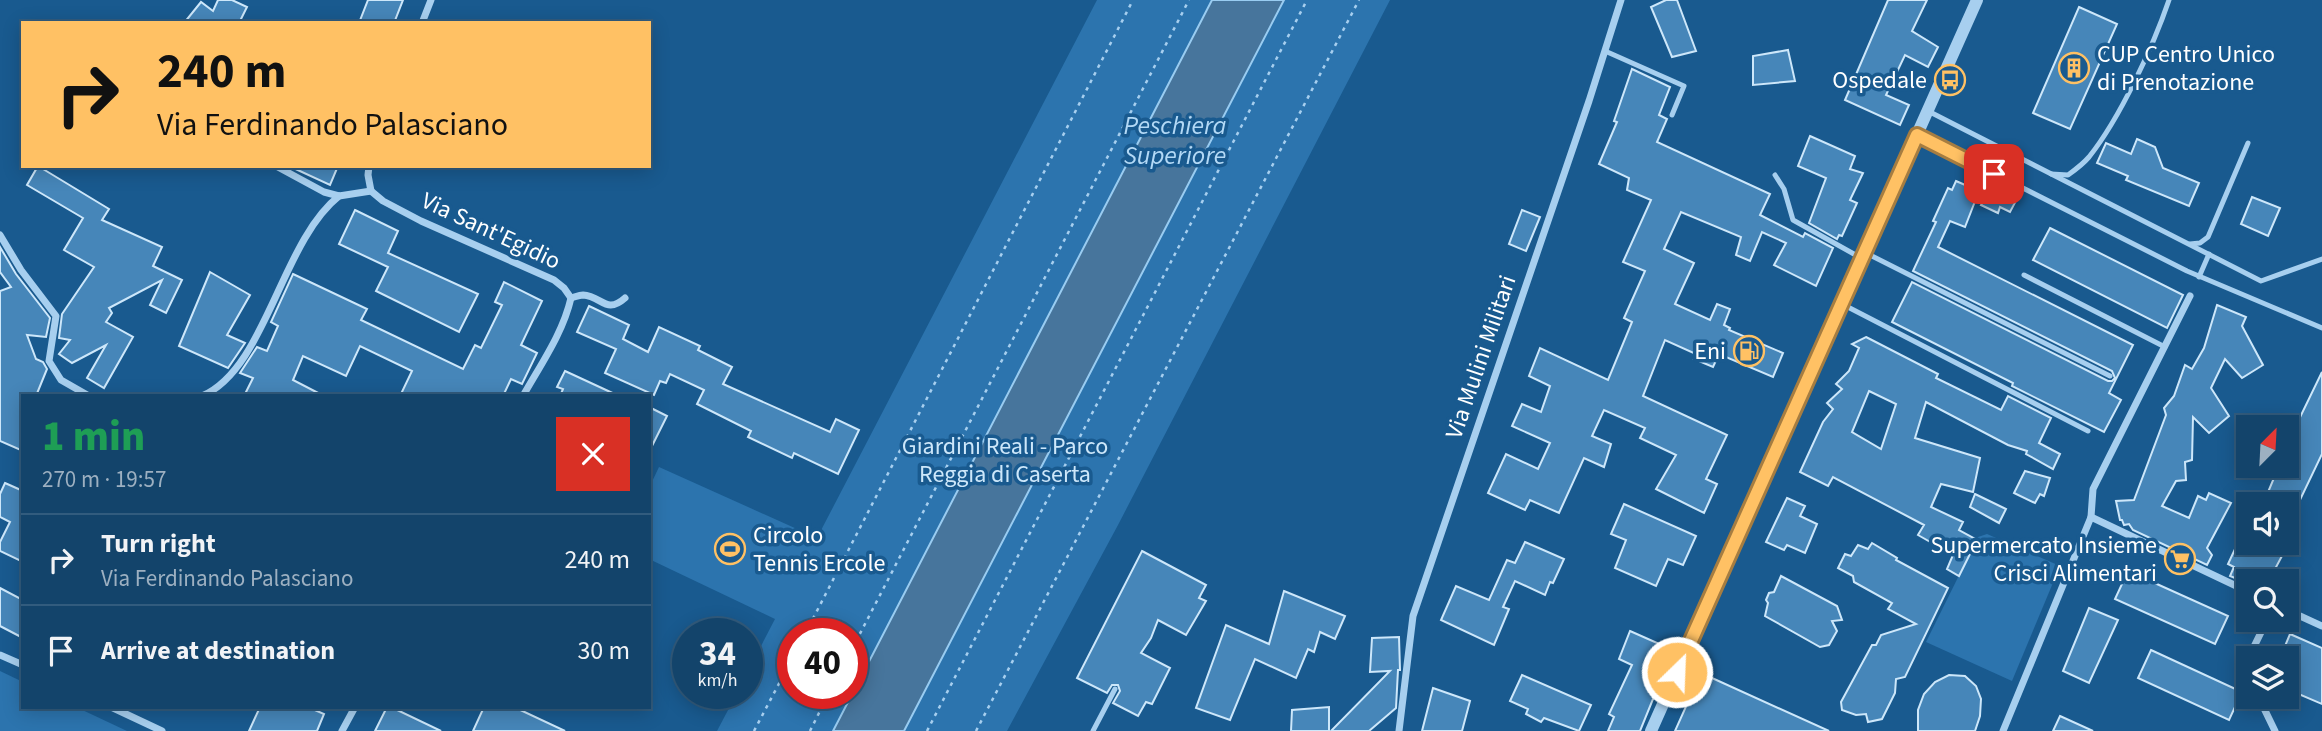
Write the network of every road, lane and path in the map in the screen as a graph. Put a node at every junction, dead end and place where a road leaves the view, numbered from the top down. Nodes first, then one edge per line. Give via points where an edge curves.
1 (431, 0) edge
2 (1133, 0) edge
3 (1189, 0) edge
4 (1307, 0) edge
5 (1359, 0) edge
6 (1621, 0) edge
7 (1978, 0) edge
8 (2169, 0) edge
9 (423, 21) edge
10 (1605, 51) junction
11 (1928, 111) junction
12 (1672, 115) dead end
13 (1917, 135) junction
14 (2248, 143) dead end
15 (280, 168) edge
16 (369, 168) edge
17 (2047, 174) junction
18 (1775, 175) dead end
19 (371, 191) junction
20 (340, 196) junction
21 (0, 235) edge
22 (2187, 244) junction
23 (2208, 254) junction
24 (1863, 255) junction
25 (2322, 259) edge
26 (2024, 275) dead end
27 (2199, 276) junction
28 (2190, 296) dead end
29 (571, 298) junction
30 (625, 298) dead end
31 (1842, 304) junction
32 (2322, 328) edge
33 (2165, 347) junction
34 (2110, 376) dead end
35 (86, 394) edge
36 (206, 394) edge
37 (524, 394) edge
38 (2088, 432) dead end
39 (2091, 517) junction
40 (2236, 586) edge
41 (2299, 615) edge
42 (813, 618) edge
43 (868, 618) edge
44 (2322, 626) edge
45 (0, 654) edge
46 (21, 664) edge
47 (777, 687) edge
48 (1115, 689) dead end
49 (115, 709) edge
50 (354, 709) edge
51 (822, 709) edge
52 (2264, 709) edge
53 (162, 731) edge
54 (342, 731) edge
55 (754, 731) edge
56 (810, 731) edge
57 (927, 731) edge
58 (976, 731) edge
59 (1093, 731) edge
60 (1398, 731) edge
61 (1651, 731) edge
62 (2003, 731) edge
63 (2275, 731) edge

1 - 9 street
2 - 42 path
3 - 43 path
4 - 57 path
5 - 58 path
6 - 10 street, Via Mulini Militari
7 - 11 street
8 - 17 lane via 2143,62 2088,159 2068,175
10 - 12 lane via 1684,86
10 - 60 street, Via Mulini Militari via 1413,616
11 - 13 street
11 - 17 lane
13 - 24 street
13 - 27 lane
14 - 22 lane via 2208,237
15 - 20 street
16 - 19 street
17 - 22 lane
18 - 24 lane via 1793,220
19 - 20 street
19 - 29 street, Via Sant'Egidio via 421,221 554,280
20 - 36 street via 326,206 309,230 258,333 232,372
21 - 35 street via 56,316 49,361 61,380
22 - 23 lane
23 - 25 lane via 2261,281
23 - 27 lane
24 - 31 street
24 - 34 lane
26 - 33 lane
27 - 32 lane
28 - 33 street
29 - 30 street via 584,295 610,306
29 - 37 street via 568,313
31 - 38 lane
31 - 61 street
33 - 39 street via 2093,489
39 - 40 street
39 - 62 street
41 - 44 street
45 - 46 street
47 - 55 path
48 - 59 lane
49 - 53 street
50 - 54 street
51 - 56 path
52 - 63 street

